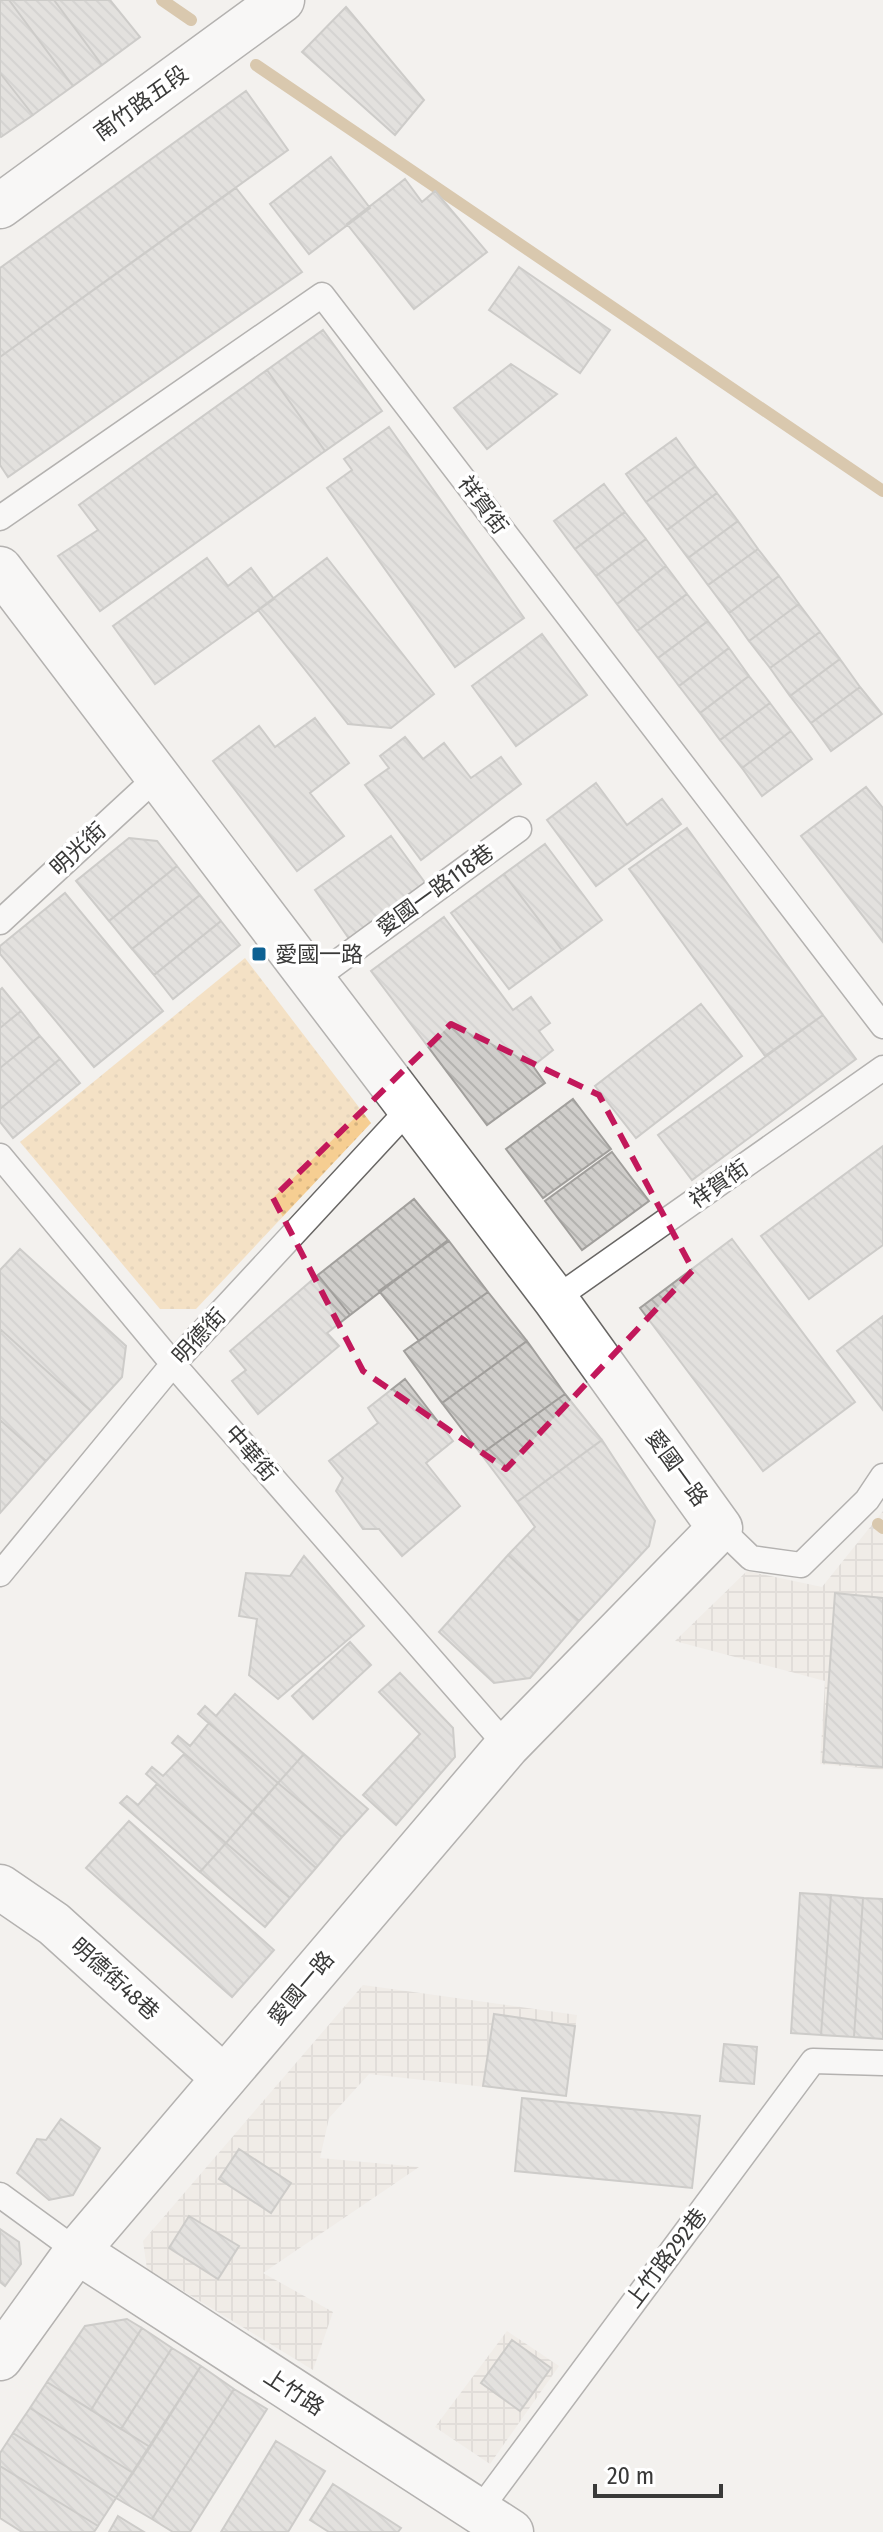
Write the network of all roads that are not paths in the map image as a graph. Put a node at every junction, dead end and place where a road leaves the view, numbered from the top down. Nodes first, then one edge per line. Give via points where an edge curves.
1 (282, 0) edge
2 (0, 206) edge
3 (0, 518) edge
4 (0, 569) edge
5 (157, 777) junction
6 (519, 829) dead end
7 (0, 922) edge
8 (313, 980) junction
9 (883, 1026) edge
10 (883, 1068) edge
11 (410, 1108) junction
12 (0, 1156) edge
13 (555, 1299) junction
14 (173, 1364) junction
15 (883, 1476) edge
16 (720, 1528) junction
17 (0, 1574) edge
18 (507, 1746) junction
19 (0, 1887) edge
20 (883, 2063) edge
21 (224, 2078) junction
22 (0, 2195) edge
23 (77, 2251) junction
24 (0, 2358) edge
25 (484, 2525) edge

1 - 2 street, 南竹路五段
3 - 9 lane, 祥賀街 via 322,295
4 - 5 street, 愛國一路
5 - 7 lane, 明光街
5 - 8 street, 愛國一路
6 - 8 lane, 愛國一路118巷
8 - 11 street, 愛國一路
10 - 13 lane, 祥賀街
11 - 13 street, 愛國一路
11 - 14 lane, 明德街
12 - 14 lane, 中華街
13 - 16 street, 愛國一路
14 - 17 lane, 明德街
14 - 18 lane, 中華街
15 - 16 lane via 867,1500 801,1565 751,1558
16 - 18 street, 愛國一路
18 - 21 street, 愛國一路
19 - 21 street, 明德街48巷 via 54,1924
20 - 25 lane, 上竹路292巷 via 813,2061
21 - 23 street, 愛國一路
22 - 23 lane
23 - 24 street, 愛國一路
23 - 25 street, 上竹路

